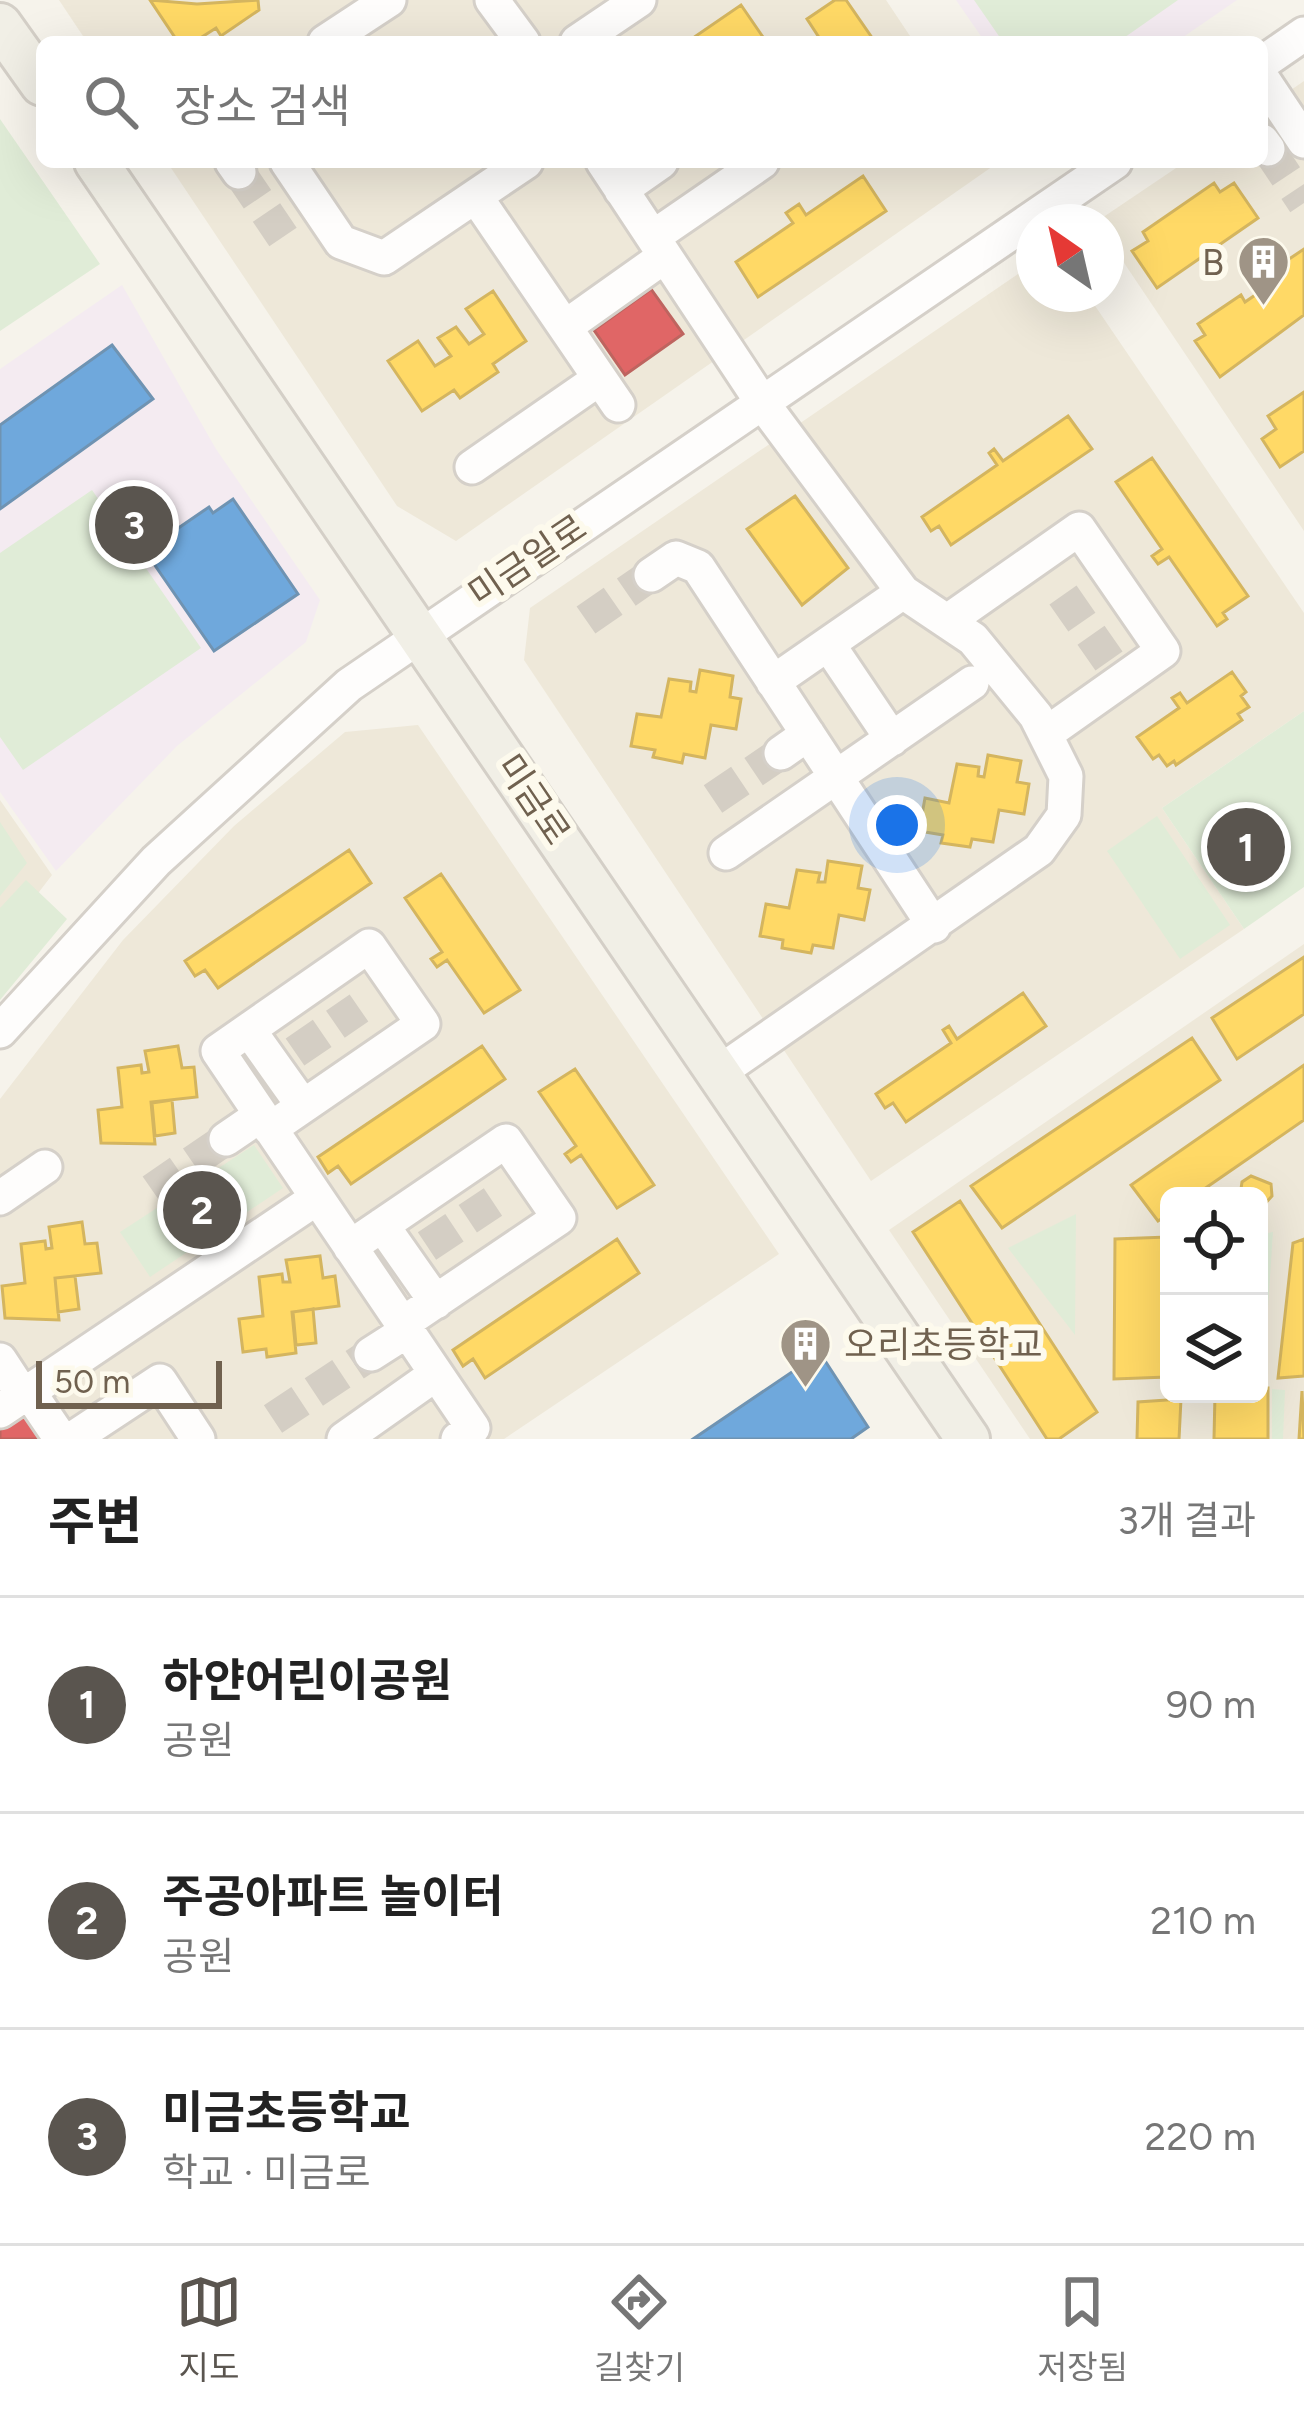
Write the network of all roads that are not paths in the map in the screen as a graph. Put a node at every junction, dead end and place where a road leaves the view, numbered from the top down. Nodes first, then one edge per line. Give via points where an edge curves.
1 (388, 0) edge
2 (639, 0) edge
3 (0, 25) edge
4 (1304, 34) edge
5 (334, 36) edge
6 (586, 36) edge
7 (1268, 59) edge
8 (36, 76) edge
9 (1268, 87) edge
10 (1304, 141) edge
11 (101, 168) edge
12 (291, 168) edge
13 (517, 168) edge
14 (755, 168) edge
15 (1106, 168) edge
16 (612, 176) edge
17 (476, 196) junction
18 (659, 247) junction
19 (565, 327) junction
20 (761, 401) junction
21 (472, 467) dead end
22 (650, 575) tunnel mouth
23 (903, 592) junction
24 (949, 620) junction
25 (419, 634) junction
26 (828, 644) junction
27 (773, 682) junction
28 (972, 683) dead end
29 (1047, 733) junction
30 (892, 739) junction
31 (836, 777) junction
32 (726, 853) dead end
33 (934, 926) junction
34 (249, 1030) junction
35 (0, 1031) edge
36 (718, 1073) junction
37 (303, 1106) junction
38 (265, 1122) junction
39 (226, 1139) tunnel mouth
40 (44, 1167) dead end
41 (0, 1198) edge
42 (317, 1198) junction
43 (382, 1225) junction
44 (350, 1246) junction
45 (436, 1302) junction
46 (404, 1328) junction
47 (371, 1354) tunnel mouth
48 (0, 1360) edge
49 (436, 1374) junction
50 (18, 1400) edge
51 (61, 1439) edge
52 (72, 1439) edge
53 (198, 1439) edge
54 (344, 1439) edge
55 (458, 1439) edge
56 (968, 1439) edge

1 - 5 street
2 - 6 street
3 - 8 main road
4 - 7 street
9 - 10 street
11 - 25 main road, 미금로
12 - 17 street via 340,242 384,258
13 - 17 street
14 - 18 street
15 - 20 street, 미금일로
16 - 18 street
17 - 19 street
18 - 19 street
18 - 20 street
19 - 21 street via 609,392
20 - 23 street
20 - 25 street, 미금일로
22 - 27 street via 676,558 698,567
23 - 24 street
23 - 26 street
24 - 29 street via 1007,676
24 - 29 street via 1079,529 1163,651 1116,671
25 - 35 street, 미금일로 via 218,801
25 - 36 main road, 미금로
26 - 27 street
26 - 30 street
27 - 31 street via 794,744
28 - 30 street
29 - 33 street via 1066,776 1059,828 1014,871
30 - 31 street
31 - 32 street
31 - 33 street
33 - 36 street
34 - 37 street via 285,1059
34 - 37 street via 369,946 423,1024
34 - 38 street via 218,1051
36 - 56 main road, 미금로
37 - 38 street
38 - 39 street
38 - 42 street
40 - 41 street
42 - 44 street
42 - 50 street
43 - 44 street
43 - 45 street via 417,1253
43 - 45 street via 506,1141 559,1218
44 - 46 street
45 - 46 street
46 - 47 street
46 - 49 street
48 - 50 street
49 - 54 street
49 - 55 street via 473,1429
50 - 51 street
52 - 53 street via 160,1381

